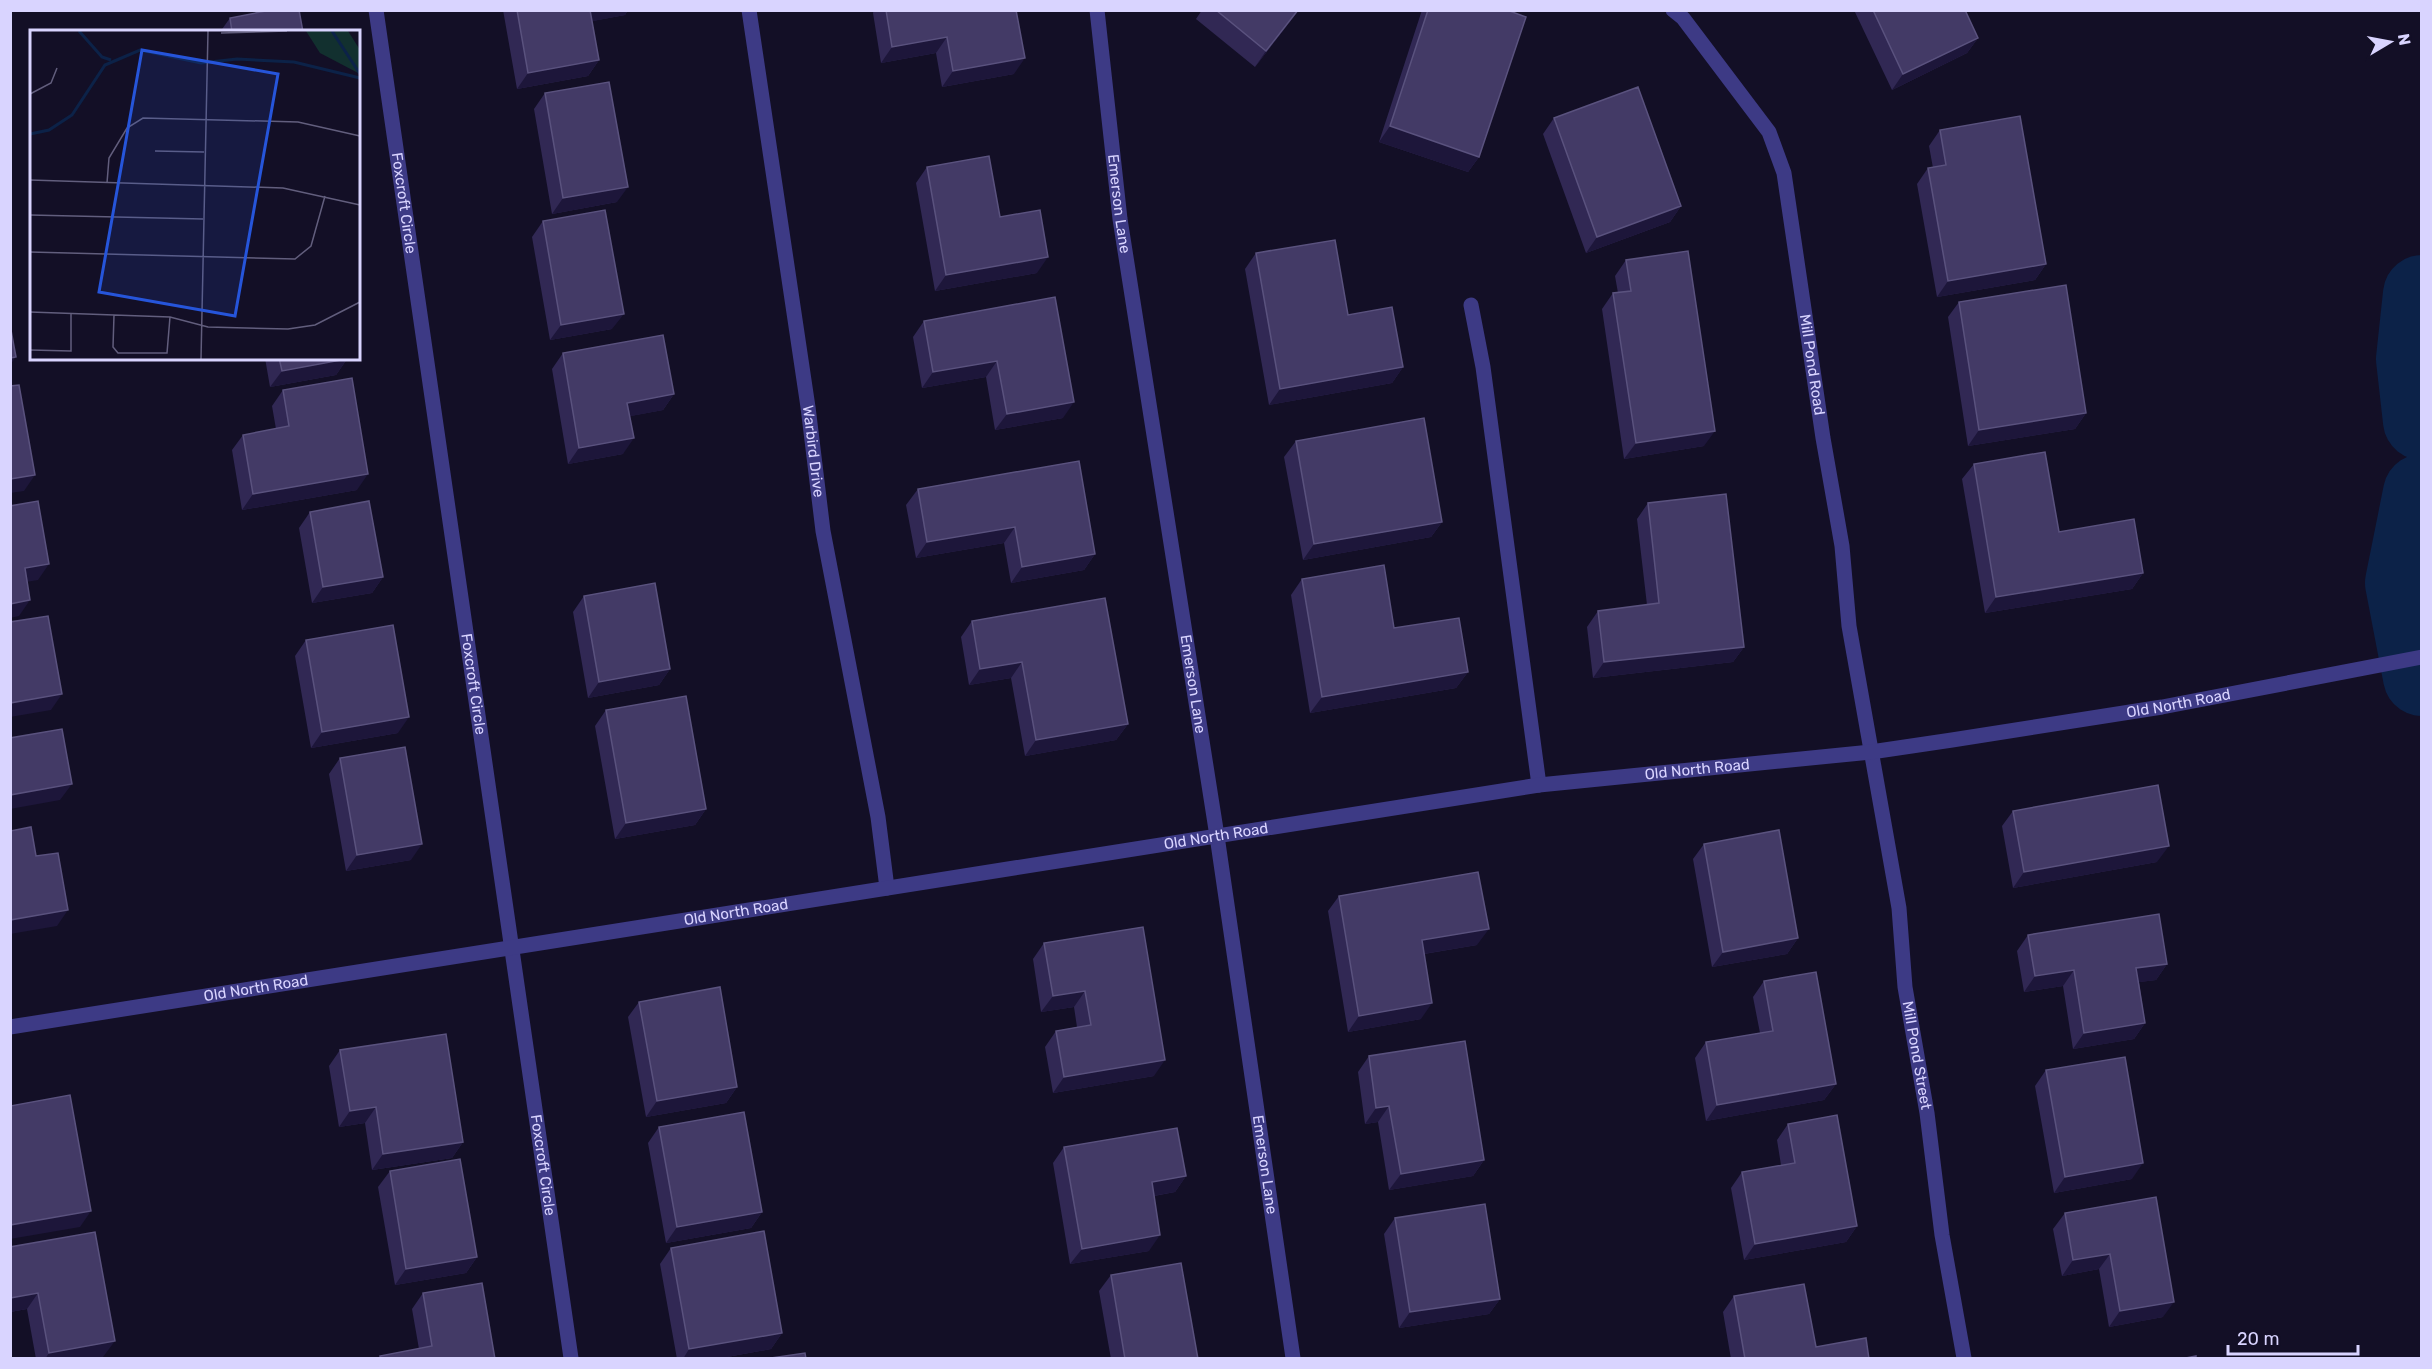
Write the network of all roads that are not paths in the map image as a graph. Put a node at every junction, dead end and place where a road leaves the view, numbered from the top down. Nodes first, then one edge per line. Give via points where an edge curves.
1 (376, 10) edge
2 (749, 10) edge
3 (1097, 10) edge
4 (1673, 10) edge
5 (1471, 305) dead end
6 (2421, 657) edge
7 (1871, 752) junction
8 (1539, 785) junction
9 (1217, 836) junction
10 (887, 888) junction
11 (514, 947) junction
12 (10, 1027) edge
13 (571, 1359) edge
14 (1293, 1359) edge
15 (1964, 1359) edge

1 - 11 street, Foxcroft Circle
2 - 10 street, Warbird Drive via 823,531 878,817
3 - 9 street, Emerson Lane via 1120,219
4 - 7 street, Mill Pond Road via 1769,132 1784,173 1842,546 1849,626
5 - 8 street via 1485,378
6 - 7 street, Old North Road via 2162,707
7 - 8 street, Old North Road
7 - 15 street, Mill Pond Street via 1899,908 1905,987
8 - 9 street, Old North Road
9 - 10 street, Old North Road
9 - 14 street, Emerson Lane
10 - 11 street, Old North Road
11 - 12 street, Old North Road
11 - 13 street, Foxcroft Circle

